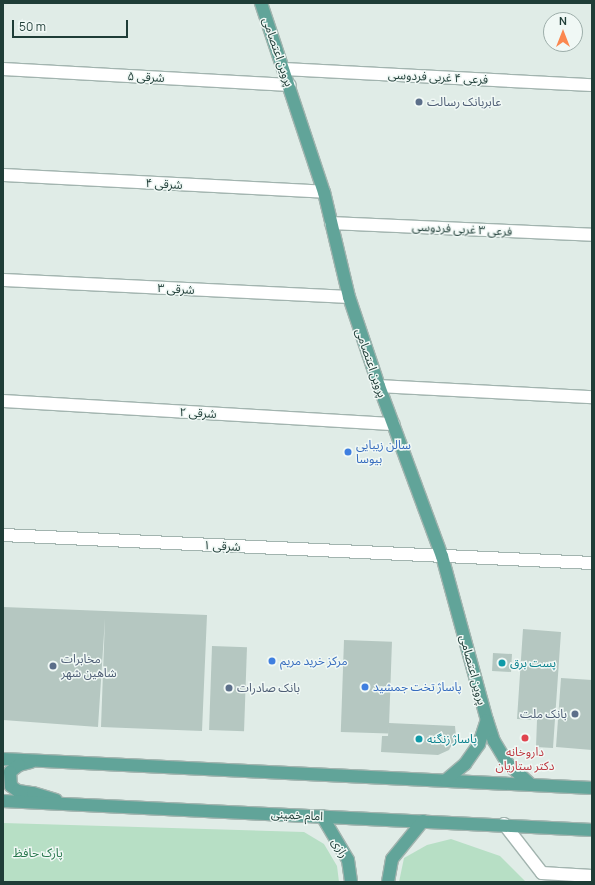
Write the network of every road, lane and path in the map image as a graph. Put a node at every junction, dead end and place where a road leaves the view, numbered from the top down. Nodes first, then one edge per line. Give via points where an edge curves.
1 (260, 3) edge
2 (3, 69) edge
3 (284, 69) junction
4 (290, 85) junction
5 (592, 85) edge
6 (3, 175) edge
7 (324, 192) junction
8 (331, 223) junction
9 (592, 235) edge
10 (3, 280) edge
11 (349, 297) junction
12 (379, 386) junction
13 (592, 397) edge
14 (3, 401) edge
15 (392, 424) junction
16 (3, 535) edge
17 (442, 556) junction
18 (592, 562) edge
19 (487, 720) junction
20 (3, 759) edge
21 (38, 760) junction
22 (446, 780) junction
23 (531, 785) junction
24 (592, 788) edge
25 (3, 801) edge
26 (74, 806) junction
27 (322, 816) junction
28 (423, 822) junction
29 (504, 824) junction
30 (592, 830) edge
31 (592, 876) edge
32 (351, 882) edge
33 (388, 882) edge

1 - 3 main road, پروین اعتصامی
2 - 4 street, ۵ شرقی
3 - 4 main road, پروین اعتصامی
3 - 5 street, فرعی ۴ غربی فردوسی
4 - 7 main road, پروین اعتصامی
6 - 7 street, ۴ شرقی
7 - 8 main road, پروین اعتصامی
8 - 9 street, فرعی ۳ غربی فردوسی
8 - 11 main road, پروین اعتصامی
10 - 11 street, ۳ شرقی
11 - 12 main road, پروین اعتصامی
12 - 13 street
12 - 15 main road, پروین اعتصامی
14 - 15 street, ۲ شرقی
15 - 17 main road, پروین اعتصامی
16 - 17 street, ۱ شرقی
17 - 18 street, ۱ شرقی
17 - 19 main road, پروین اعتصامی
19 - 22 main road via 479,744 465,764
19 - 23 main road, پروین اعتصامی via 494,741 508,764
20 - 21 main road
21 - 22 main road
21 - 26 main road via 19,765 10,772 11,786 18,791
22 - 23 main road
23 - 24 main road
25 - 26 main road, امام خمینی
26 - 27 main road, امام خمینی
27 - 28 main road, امام خمینی
27 - 32 main road, رازی via 348,860
28 - 29 main road, امام خمینی
28 - 33 main road via 392,859
29 - 30 main road, امام خمینی
29 - 31 street via 542,873

